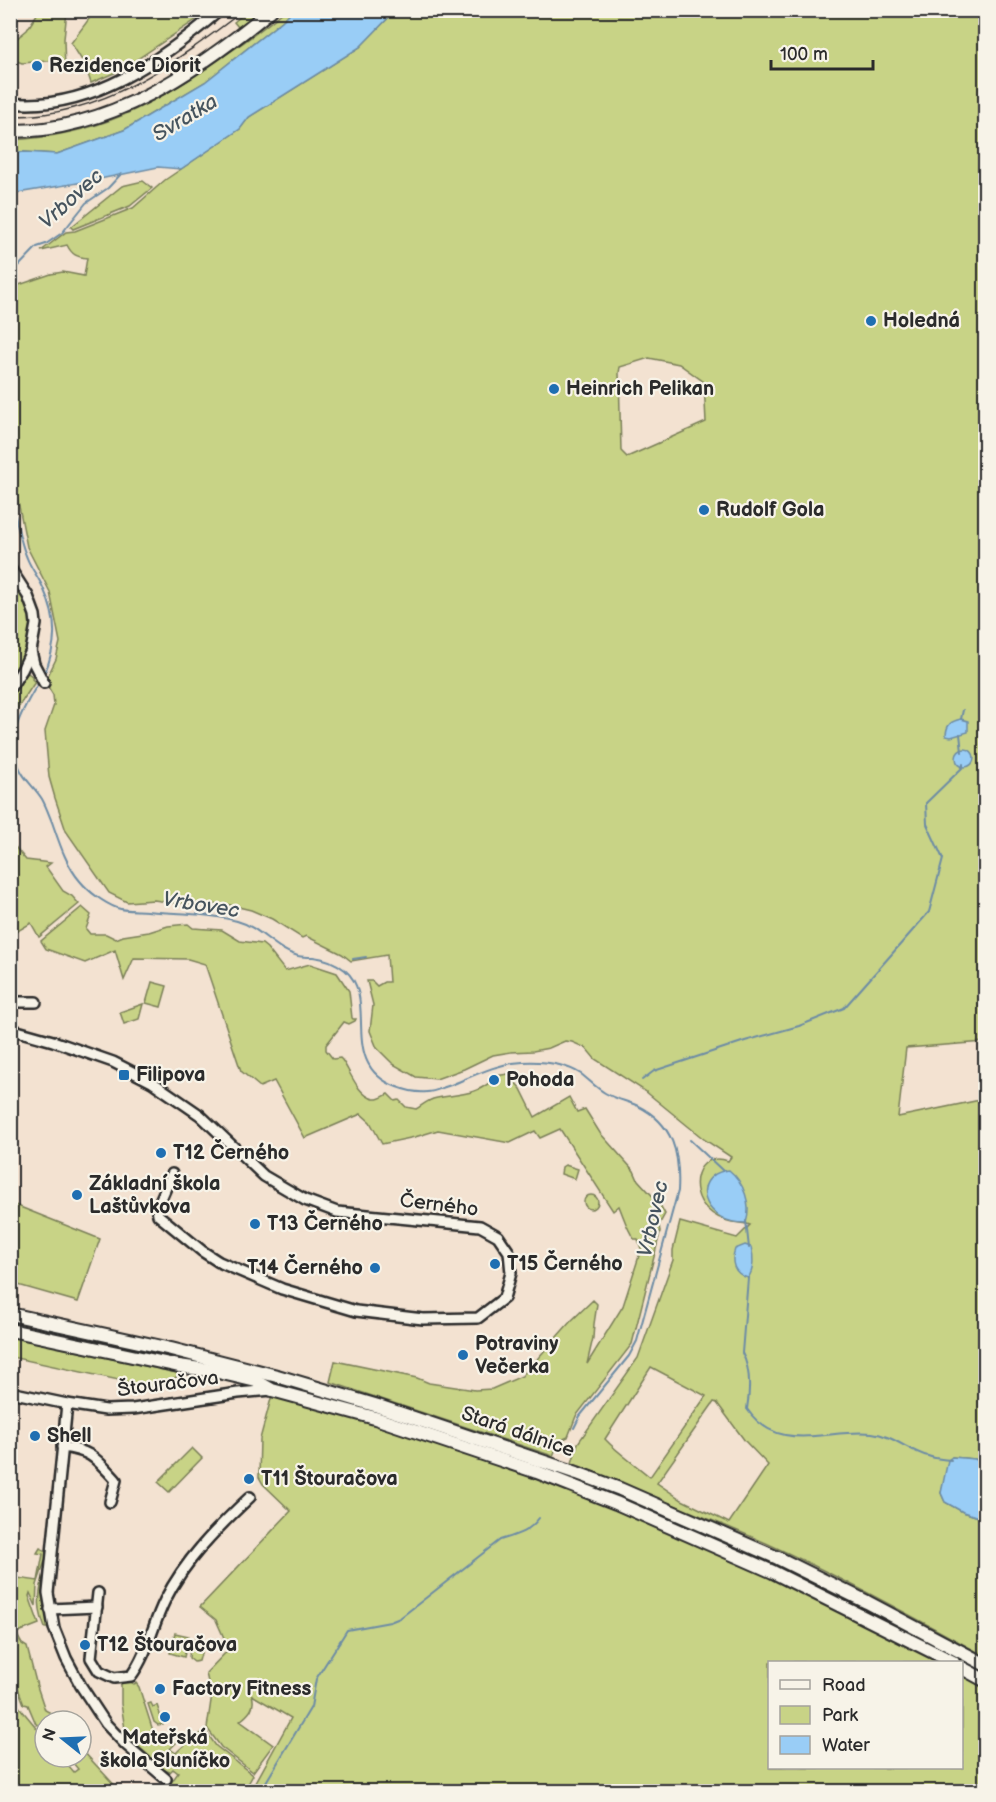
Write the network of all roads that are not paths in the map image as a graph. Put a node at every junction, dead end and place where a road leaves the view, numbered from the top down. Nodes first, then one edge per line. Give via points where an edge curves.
1 (220, 10) edge
2 (272, 10) edge
3 (10, 103) edge
4 (10, 131) edge
5 (10, 568) edge
6 (31, 651) junction
7 (41, 679) dead end
8 (10, 688) edge
9 (10, 1002) edge
10 (36, 1002) dead end
11 (10, 1029) edge
12 (172, 1174) dead end
13 (10, 1314) edge
14 (10, 1330) edge
15 (277, 1376) junction
16 (256, 1381) junction
17 (272, 1390) junction
18 (10, 1392) edge
19 (238, 1393) junction
20 (67, 1404) junction
21 (62, 1447) junction
22 (250, 1497) dead end
23 (110, 1502) dead end
24 (98, 1593) dead end
25 (97, 1607) junction
26 (50, 1609) junction
27 (950, 1661) edge
28 (986, 1665) edge
29 (963, 1669) edge
30 (986, 1681) edge
31 (166, 1779) dead end

1 - 3 street via 136,72 103,87 59,101
2 - 4 main road via 179,77 130,104 58,126
5 - 6 street via 35,615
6 - 7 street
6 - 8 street
9 - 10 street
11 - 12 street, Černého via 113,1062 152,1082 200,1115 264,1176 305,1200 338,1212 480,1226 498,1236 509,1252 511,1273 504,1298 478,1318 423,1319 356,1311 289,1292 219,1262 158,1215 157,1208
13 - 15 main road, Stará dálnice
14 - 16 main road, Stará dálnice
15 - 16 street
15 - 28 main road, Stará dálnice via 620,1488 778,1558
16 - 17 main road, Stará dálnice
16 - 19 street
17 - 19 street, Štouračova
17 - 27 main road, Stará dálnice via 375,1418 572,1485 773,1572
18 - 20 street, Štouračova
19 - 20 street, Štouračova via 133,1409 106,1410
20 - 21 street
21 - 23 street via 94,1456 116,1480
21 - 26 street via 48,1593
22 - 25 street via 191,1558 165,1600 142,1659 131,1676 114,1678 99,1671 91,1658
24 - 25 street
25 - 26 street
26 - 31 street via 66,1658 106,1724
29 - 30 main road

